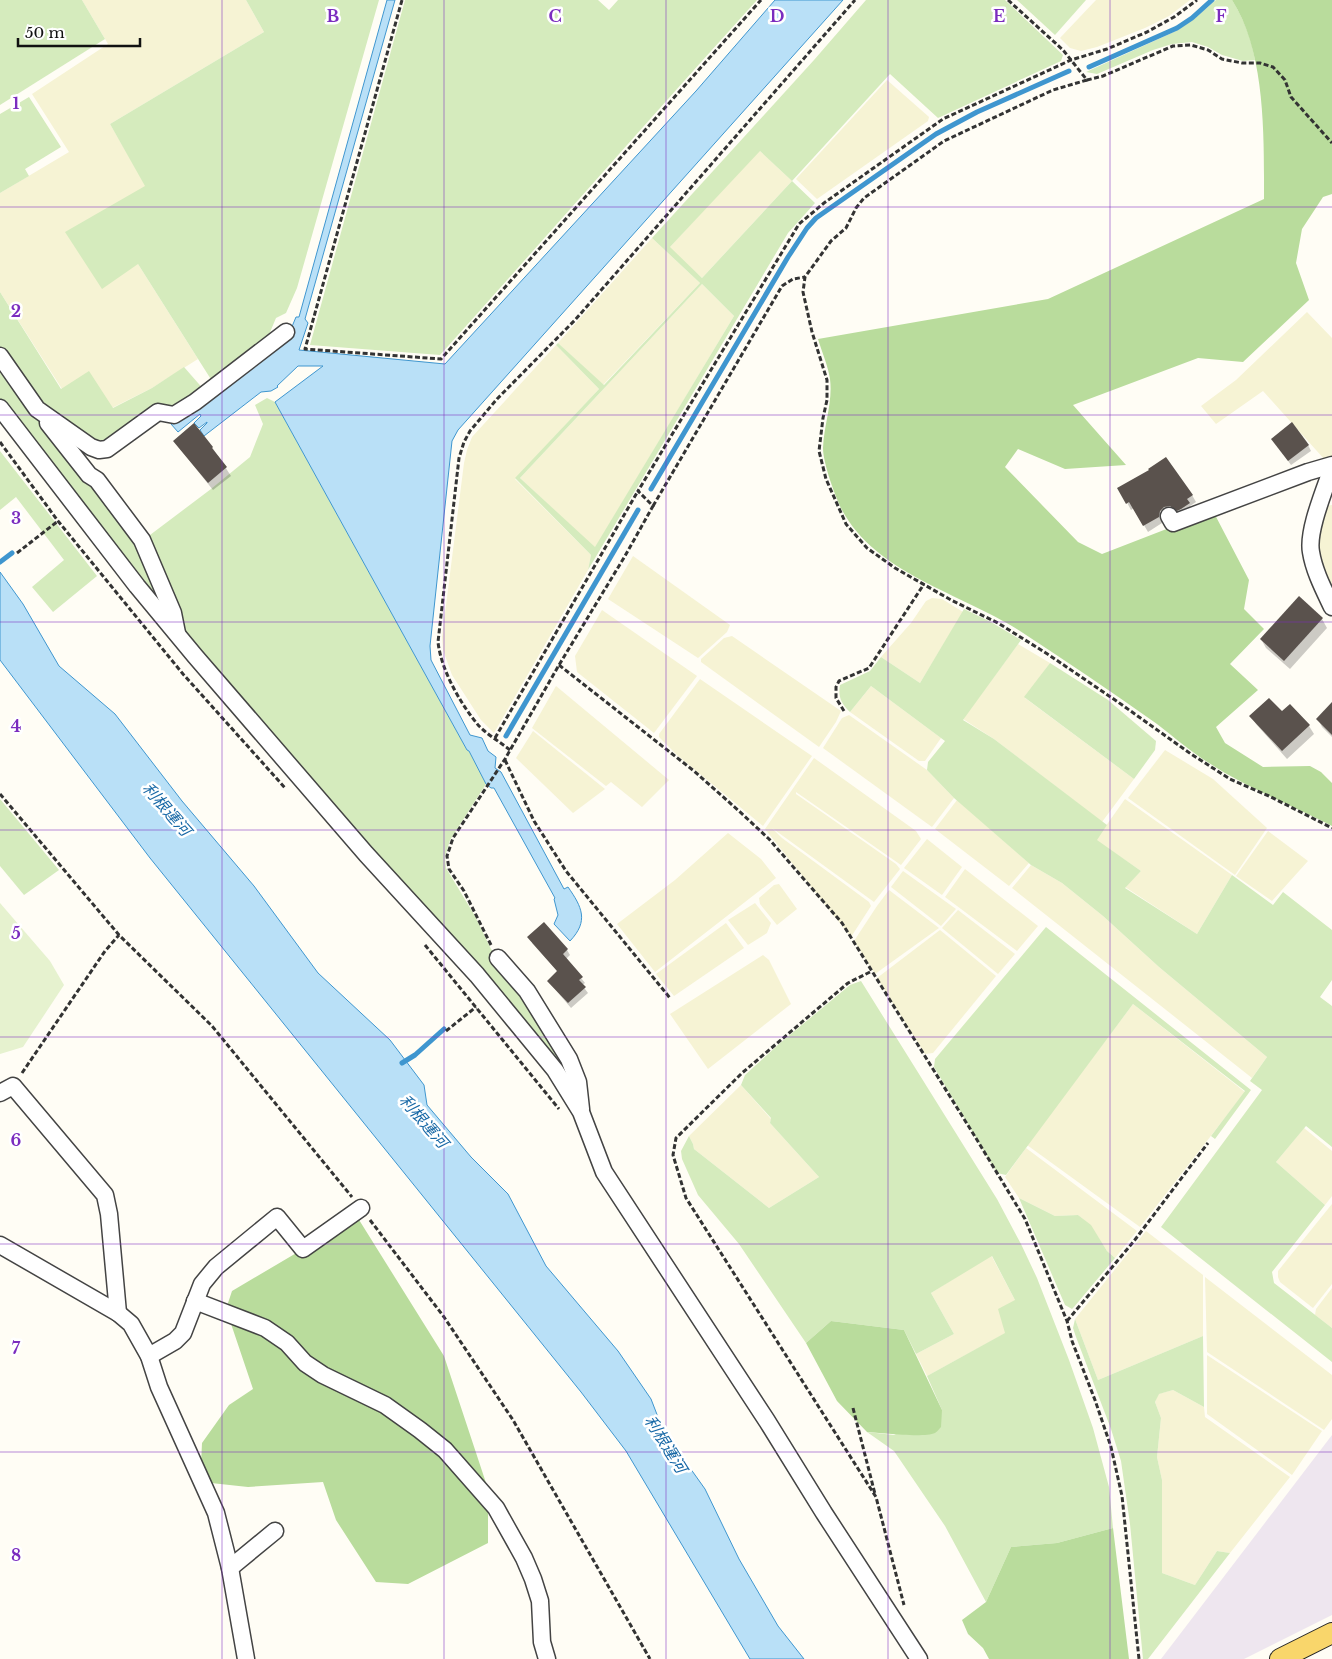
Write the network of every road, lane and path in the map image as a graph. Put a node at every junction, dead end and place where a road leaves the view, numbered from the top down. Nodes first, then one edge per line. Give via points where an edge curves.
1 (402, 0) edge
2 (761, 0) edge
3 (856, 0) edge
4 (1008, 0) edge
5 (1197, 0) edge
6 (1071, 60) junction
7 (1087, 80) junction
8 (1332, 143) edge
9 (806, 277) junction
10 (286, 332) dead end
11 (0, 356) edge
12 (0, 408) edge
13 (37, 409) junction
14 (1332, 467) edge
15 (638, 491) junction
16 (1327, 498) edge
17 (653, 506) junction
18 (1168, 516) dead end
19 (58, 521) dead end
20 (17, 553) dead end
21 (924, 584) junction
22 (1332, 607) edge
23 (177, 634) junction
24 (558, 665) junction
25 (844, 711) dead end
26 (495, 738) junction
27 (510, 750) junction
28 (505, 759) junction
29 (0, 794) edge
30 (1332, 828) edge
31 (119, 935) junction
32 (498, 958) joint
33 (870, 972) junction
34 (670, 998) dead end
35 (476, 1007) dead end
36 (446, 1030) dead end
37 (7, 1089) edge
38 (581, 1112) junction
39 (1208, 1143) dead end
40 (361, 1208) junction
41 (0, 1245) edge
42 (195, 1301) junction
43 (118, 1313) junction
44 (1067, 1321) junction
45 (149, 1356) junction
46 (853, 1408) dead end
47 (876, 1497) junction
48 (275, 1531) dead end
49 (230, 1568) junction
50 (906, 1611) dead end
51 (1332, 1632) edge
52 (246, 1659) edge
53 (547, 1659) edge
54 (650, 1659) edge
55 (919, 1659) edge
56 (1139, 1659) edge
57 (1280, 1659) edge

1 - 2 path via 305,349 441,359
3 - 26 path via 575,320 497,399 470,430 464,442 454,494 438,642 442,664 454,690 480,726
4 - 6 path
5 - 6 path via 1147,32
6 - 7 path
6 - 15 path via 943,119 799,224
7 - 8 path via 1173,46 1191,46 1208,50 1222,59 1260,63 1273,67 1285,80 1291,97
7 - 9 path via 1053,90 936,146 864,198 846,228 830,241
9 - 17 path via 782,286
9 - 21 path via 803,292 827,380 820,451 826,479 846,524 867,548
10 - 13 street via 195,402 174,415 158,412 107,449 91,447
11 - 13 street
12 - 23 street
13 - 23 street via 142,540 173,612
14 - 16 street
14 - 18 street via 1308,472 1173,523
15 - 17 path
15 - 26 path
16 - 22 street via 1312,534 1310,550
17 - 24 path
19 - 20 path
21 - 25 path via 869,668 839,681 836,698
21 - 30 path via 998,623 1057,660 1230,779
23 - 38 street via 366,854 506,1010 555,1070
24 - 27 path
24 - 33 path via 694,771 769,839 842,924
26 - 27 path
27 - 28 path
28 - 32 path via 453,838 447,856 449,869 464,891
28 - 34 path via 534,821 566,871
29 - 31 path
31 - 37 path
31 - 40 path via 212,1026
32 - 38 street via 527,991 568,1059 578,1082
33 - 44 path via 1025,1219
33 - 47 path via 848,983 721,1093 676,1138 673,1156 686,1198
35 - 36 path
37 - 43 street via 105,1195
38 - 55 street via 604,1172
39 - 44 path via 1134,1241
40 - 42 street via 303,1249 278,1217 216,1267 202,1284
40 - 54 path via 444,1317 513,1420
41 - 43 street
42 - 45 street via 183,1333
42 - 53 street via 265,1328 323,1376 385,1405 445,1450 496,1508 524,1558 540,1601 542,1642
43 - 45 street via 131,1324
44 - 56 path via 1111,1447 1122,1496
45 - 49 street via 159,1387 216,1513
46 - 47 path
47 - 50 path
48 - 49 street
49 - 52 street
51 - 57 main road

